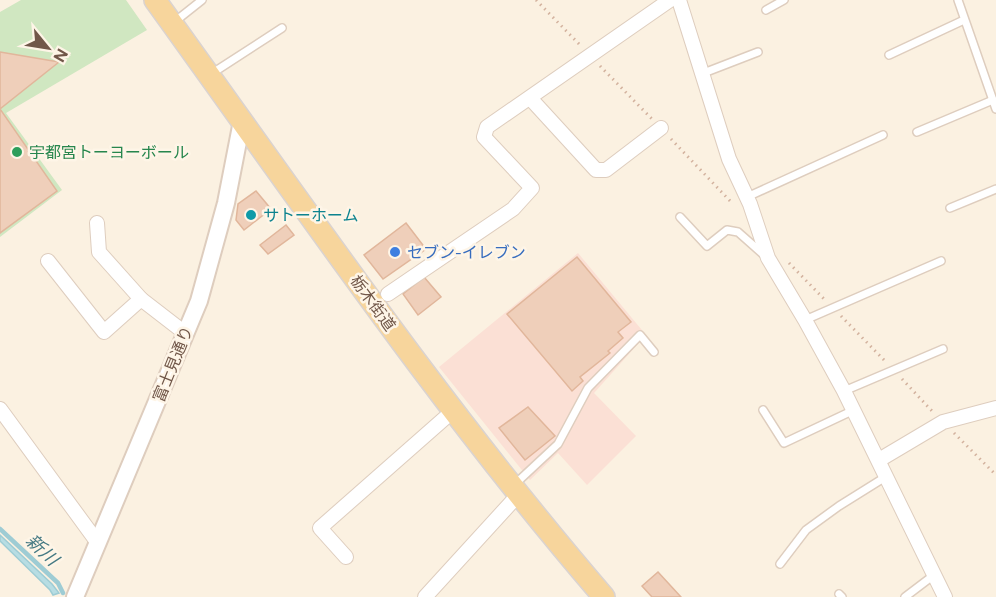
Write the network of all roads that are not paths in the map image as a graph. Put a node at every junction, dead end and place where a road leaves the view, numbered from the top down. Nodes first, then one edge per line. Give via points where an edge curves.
1 (155, 0) edge
2 (202, 0) edge
3 (670, 0) edge
4 (679, 0) edge
5 (784, 0) edge
6 (958, 0) edge
7 (766, 10) dead end
8 (964, 20) junction
9 (172, 24) junction
10 (282, 28) dead end
11 (758, 52) dead end
12 (889, 55) dead end
13 (701, 74) junction
14 (209, 75) junction
15 (530, 98) junction
16 (993, 100) junction
17 (996, 109) edge
18 (242, 121) junction
19 (661, 128) dead end
20 (917, 132) dead end
21 (883, 135) dead end
22 (996, 189) edge
23 (747, 197) junction
24 (950, 208) dead end
25 (680, 217) dead end
26 (97, 224) dead end
27 (768, 258) junction
28 (48, 261) dead end
29 (941, 261) dead end
30 (387, 294) dead end
31 (141, 299) junction
32 (805, 320) junction
33 (185, 333) junction
34 (944, 349) dead end
35 (654, 352) dead end
36 (844, 391) junction
37 (996, 408) edge
38 (0, 409) edge
39 (454, 410) junction
40 (763, 410) dead end
41 (854, 410) junction
42 (879, 460) junction
43 (887, 476) junction
44 (516, 490) junction
45 (98, 543) junction
46 (346, 557) dead end
47 (780, 564) dead end
48 (934, 575) junction
49 (75, 597) edge
50 (425, 597) edge
51 (604, 597) edge
52 (905, 597) edge
53 (945, 597) edge

1 - 9 main road, 栃木街道
2 - 9 lane
3 - 15 street
4 - 13 street
5 - 7 lane
6 - 8 lane
8 - 12 lane
8 - 16 lane
9 - 14 main road, 栃木街道
10 - 14 lane
11 - 13 lane
13 - 23 street via 729,159
14 - 18 main road, 栃木街道
15 - 19 street via 596,170 606,170
15 - 30 street via 487,127 484,137 532,188 513,209
16 - 17 lane
16 - 20 lane
18 - 33 street, 富士見通り via 210,266
18 - 39 main road, 栃木街道
21 - 23 lane
22 - 24 lane
23 - 27 street
25 - 27 lane via 707,246 727,230 738,232
26 - 31 street via 99,252
27 - 32 street
28 - 31 street via 104,332
29 - 32 lane
31 - 33 street
32 - 36 street
33 - 45 street, 富士見通り
34 - 36 lane
35 - 44 lane via 640,335 588,388 558,444
36 - 41 street
37 - 42 street via 943,422
38 - 45 street
39 - 44 main road, 栃木街道
39 - 46 street via 320,528
40 - 41 lane via 784,443
41 - 42 street
42 - 43 street
43 - 47 lane via 806,530
43 - 48 street
44 - 50 street
44 - 51 main road, 栃木街道
45 - 49 street, 富士見通り
48 - 52 lane
48 - 53 street

